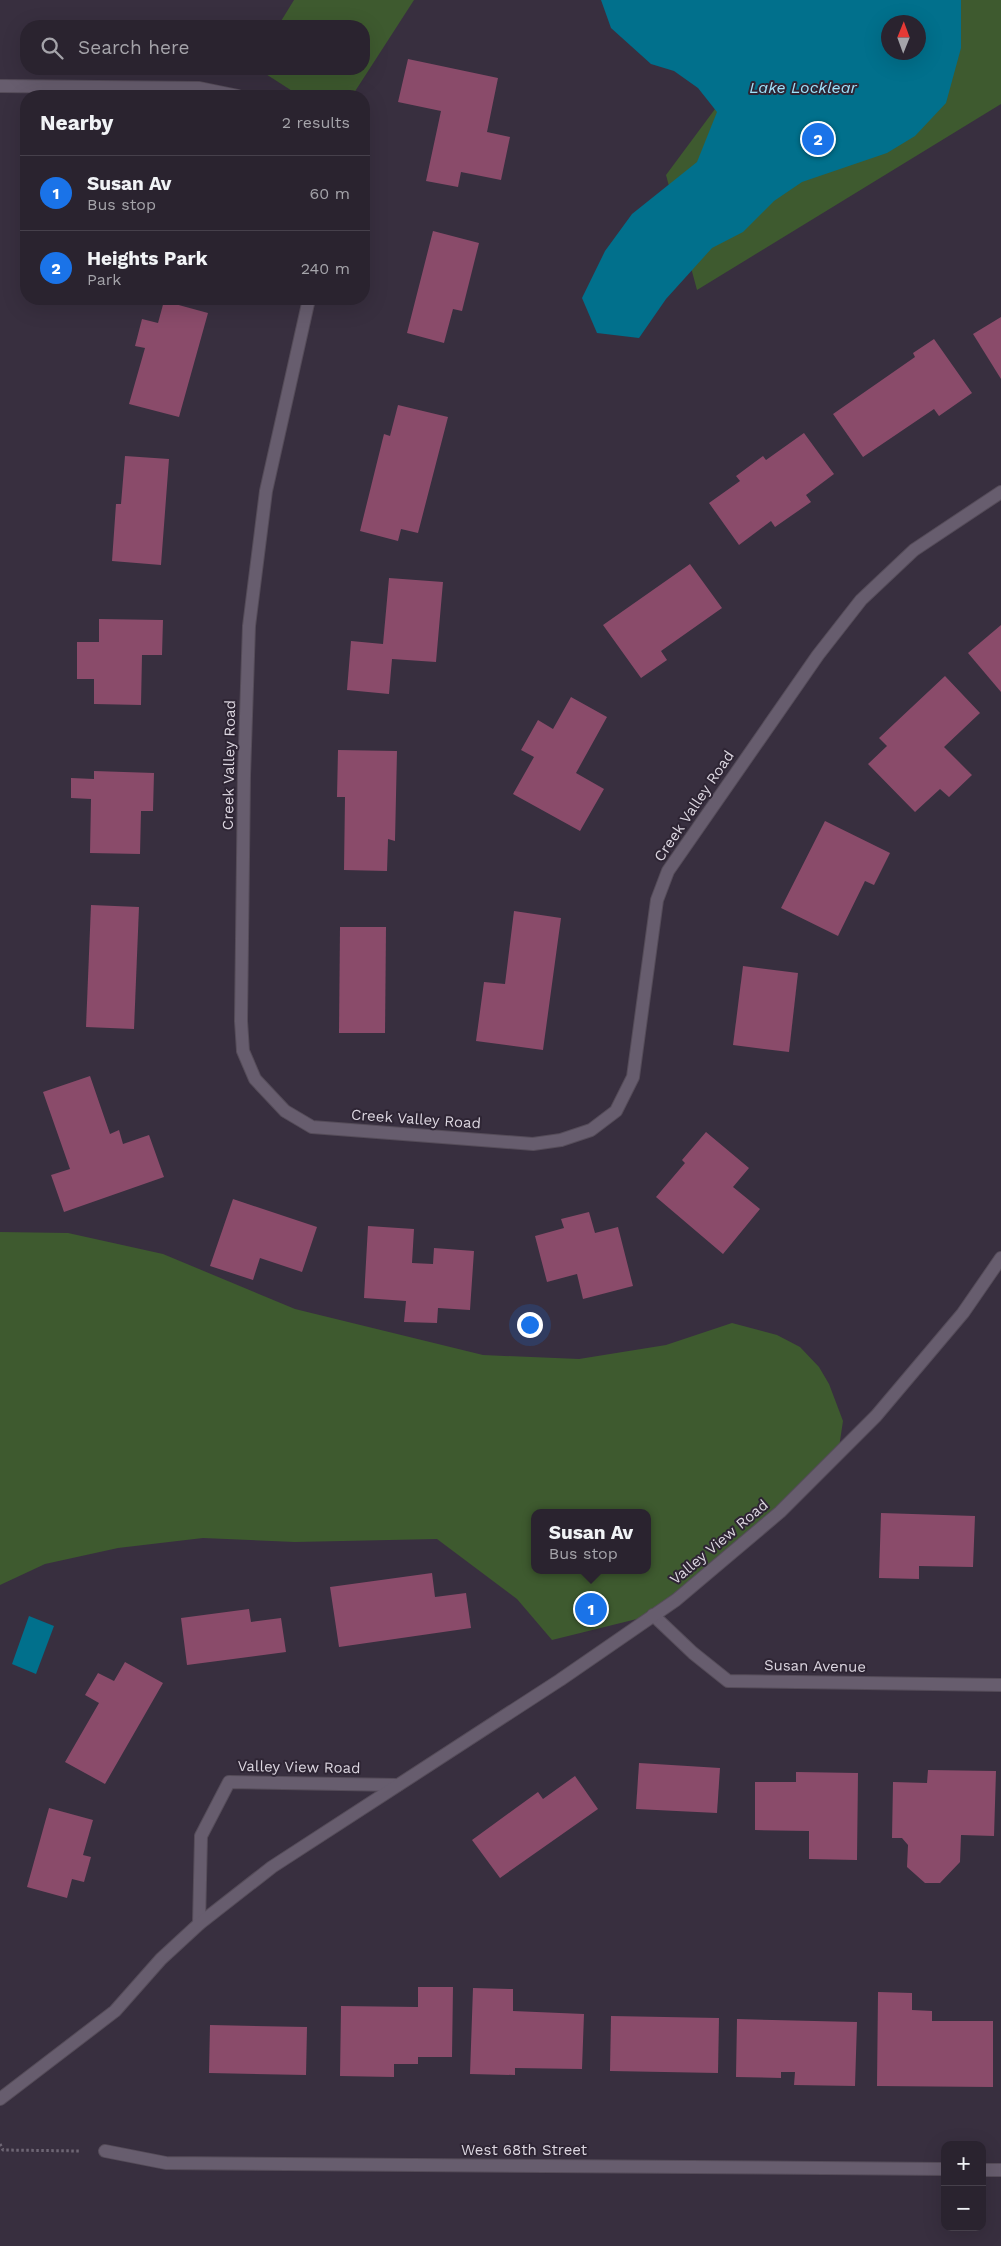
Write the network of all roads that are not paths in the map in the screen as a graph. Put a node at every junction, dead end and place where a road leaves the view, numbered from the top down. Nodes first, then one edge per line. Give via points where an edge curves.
1 (0, 86) edge
2 (209, 90) edge
3 (308, 305) edge
4 (1001, 492) edge
5 (1001, 1258) edge
6 (653, 1615) junction
7 (1001, 1685) edge
8 (398, 1785) junction
9 (199, 1924) junction
10 (0, 2099) edge
11 (105, 2151) road end
12 (941, 2169) edge
13 (986, 2170) edge
14 (1001, 2170) edge

1 - 2 street
3 - 4 street, Creek Valley Road via 266,491 249,626 241,1021 244,1051 255,1079 285,1112 312,1127 533,1144 561,1140 592,1130 616,1110 633,1077 657,900 668,870 818,655 861,600 914,550
5 - 6 street, Valley View Road via 963,1313 876,1416 780,1512 676,1600
6 - 7 street, Susan Avenue via 728,1682
6 - 8 street, Valley View Road
8 - 9 street, Valley View Road via 272,1867
8 - 9 street, Valley View Road via 229,1782 201,1836
9 - 10 street, Valley View Road via 161,1959 115,2011
11 - 12 street, West 68th Street via 166,2163
13 - 14 street

